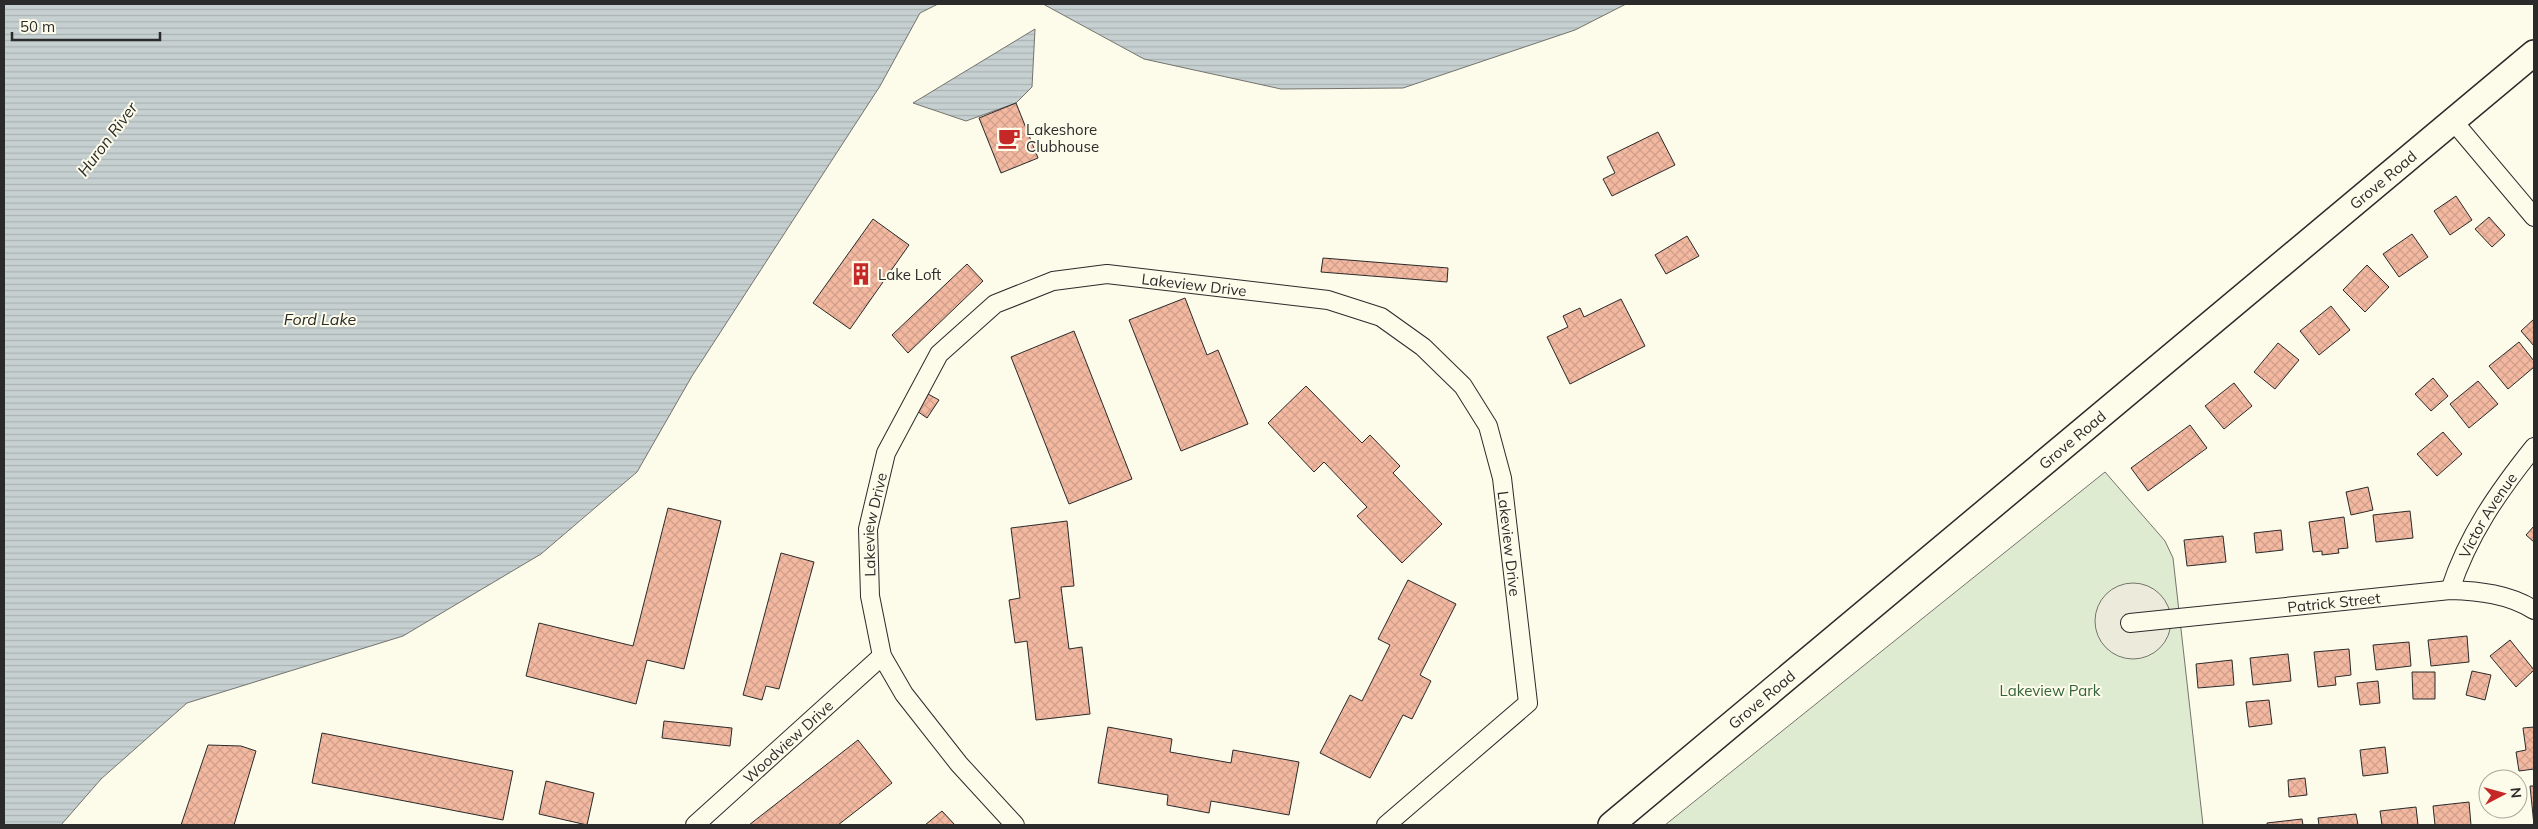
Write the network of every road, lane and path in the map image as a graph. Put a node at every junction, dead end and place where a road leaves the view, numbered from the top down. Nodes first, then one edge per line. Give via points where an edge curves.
1 (2534, 53) edge
2 (2454, 122) junction
3 (2534, 217) edge
4 (2534, 447) edge
5 (2450, 590) junction
6 (2534, 610) edge
7 (2130, 623) dead end
8 (882, 656) junction
9 (695, 825) edge
10 (1015, 825) edge
11 (1386, 825) edge
12 (1611, 825) edge

1 - 2 main road, Grove Road
2 - 3 street
2 - 12 main road, Grove Road
4 - 5 street, Victor Avenue via 2499,490 2459,561
5 - 6 street, Patrick Street via 2476,591 2519,600
5 - 7 street, Patrick Street
8 - 9 street, Woodview Drive
8 - 10 street, Lakeview Drive via 904,694 959,764
8 - 11 street, Lakeview Drive via 870,596 868,529 886,453 938,354 995,304 1053,282 1107,274 1328,300 1381,317 1423,347 1463,386 1488,426 1502,478 1528,703

